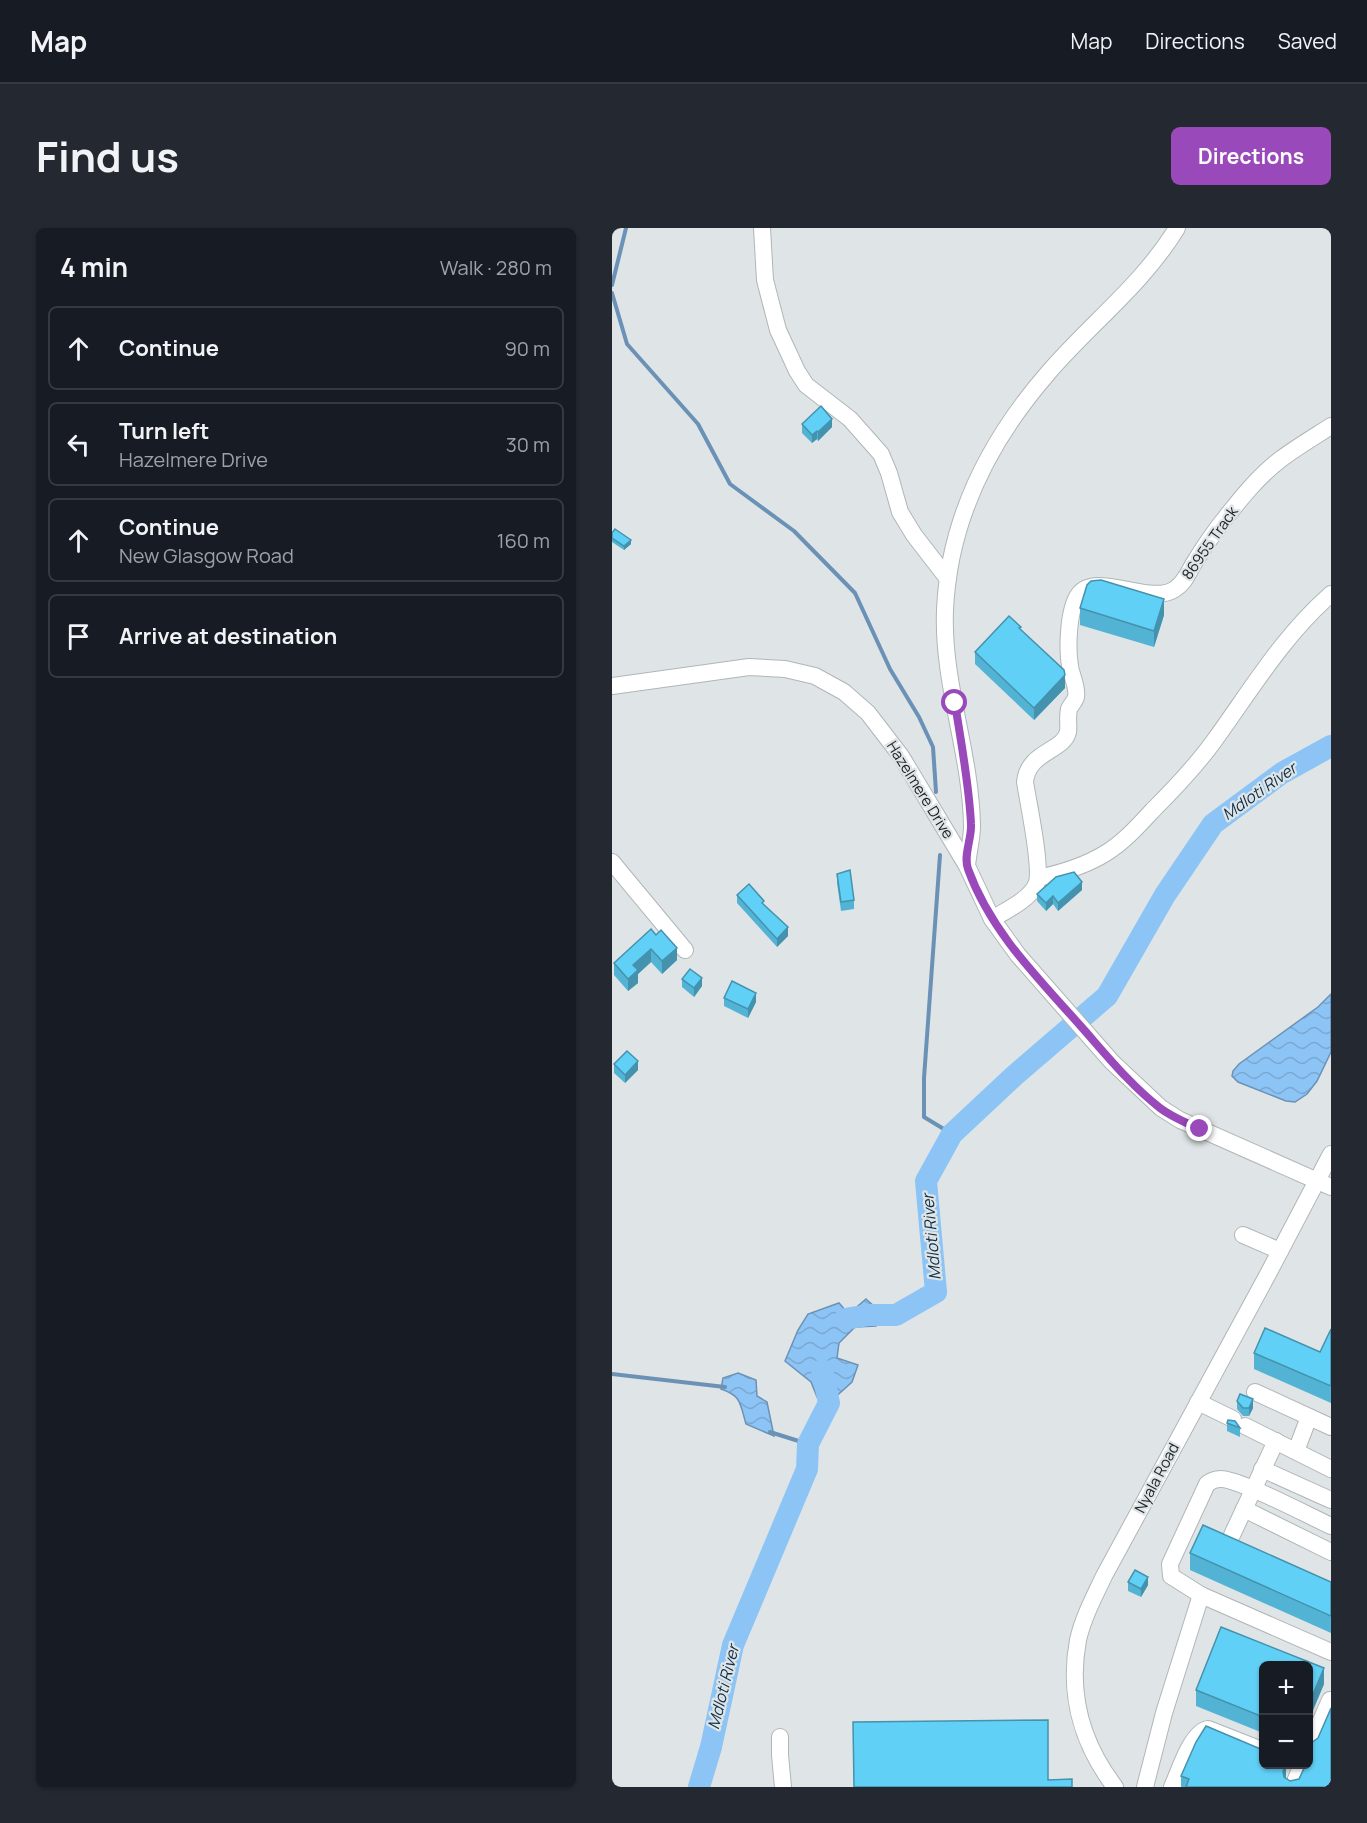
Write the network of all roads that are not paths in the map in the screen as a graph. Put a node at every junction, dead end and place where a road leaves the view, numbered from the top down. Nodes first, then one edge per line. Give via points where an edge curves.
1 (762, 228) edge
2 (1177, 228) edge
3 (1331, 426) edge
4 (948, 579) junction
5 (1331, 594) edge
6 (612, 686) edge
7 (612, 862) edge
8 (967, 866) junction
9 (1038, 878) junction
10 (992, 919) junction
11 (685, 950) dead end
12 (1331, 1154) edge
13 (1324, 1184) edge
14 (1243, 1235) dead end
15 (1280, 1251) junction
16 (1255, 1392) dead end
17 (1198, 1402) junction
18 (1309, 1417) junction
19 (1331, 1427) edge
20 (1276, 1441) junction
21 (1296, 1451) junction
22 (1331, 1468) edge
23 (1262, 1469) junction
24 (1252, 1490) junction
25 (1331, 1500) edge
26 (1244, 1509) junction
27 (1331, 1526) edge
28 (1232, 1535) edge
29 (1331, 1552) edge
30 (1201, 1595) junction
31 (1331, 1652) edge
32 (1330, 1700) edge
33 (780, 1737) dead end
34 (1313, 1739) edge
35 (1259, 1749) edge
36 (1299, 1769) edge
37 (783, 1787) edge
38 (1115, 1787) edge
39 (1145, 1787) edge
40 (1172, 1787) edge
41 (1293, 1787) edge

1 - 4 street via 765,280 778,330 797,371 806,385 850,419 880,454 900,512
2 - 4 street via 1145,273 1048,373 995,444 966,504
3 - 9 street, 86955 Track via 1256,481 1218,527 1183,583 1173,591 1156,595 1094,587 1079,594 1073,603 1070,666 1076,698 1068,711 1068,733 1060,744 1036,759 1025,782
4 - 8 street via 947,656 972,827
5 - 9 street via 1275,654 1181,782 1123,841 1084,865
6 - 8 street, Hazelmere Drive via 749,667 815,676 844,692 868,713 901,756
7 - 11 street
8 - 10 street, Hazelmere Drive
9 - 10 street via 1028,894
10 - 13 street, Hazelmere Drive via 1018,956 1112,1062 1161,1108
12 - 13 street, Nyala Road
13 - 15 street, Nyala Road
14 - 15 street
15 - 17 street, Nyala Road
16 - 18 street
17 - 20 street
17 - 38 street, Nyala Road via 1104,1576 1079,1638 1075,1695 1081,1721 1089,1746
18 - 19 street
18 - 21 street
20 - 21 street
20 - 23 street
21 - 22 street
23 - 24 street
23 - 25 street
24 - 26 street
24 - 27 street
24 - 30 street via 1222,1479 1207,1485 1170,1564 1171,1576
26 - 28 street
26 - 29 street
30 - 31 street
30 - 39 street
32 - 34 street
33 - 37 street
35 - 40 street via 1203,1730 1195,1738
36 - 41 street

